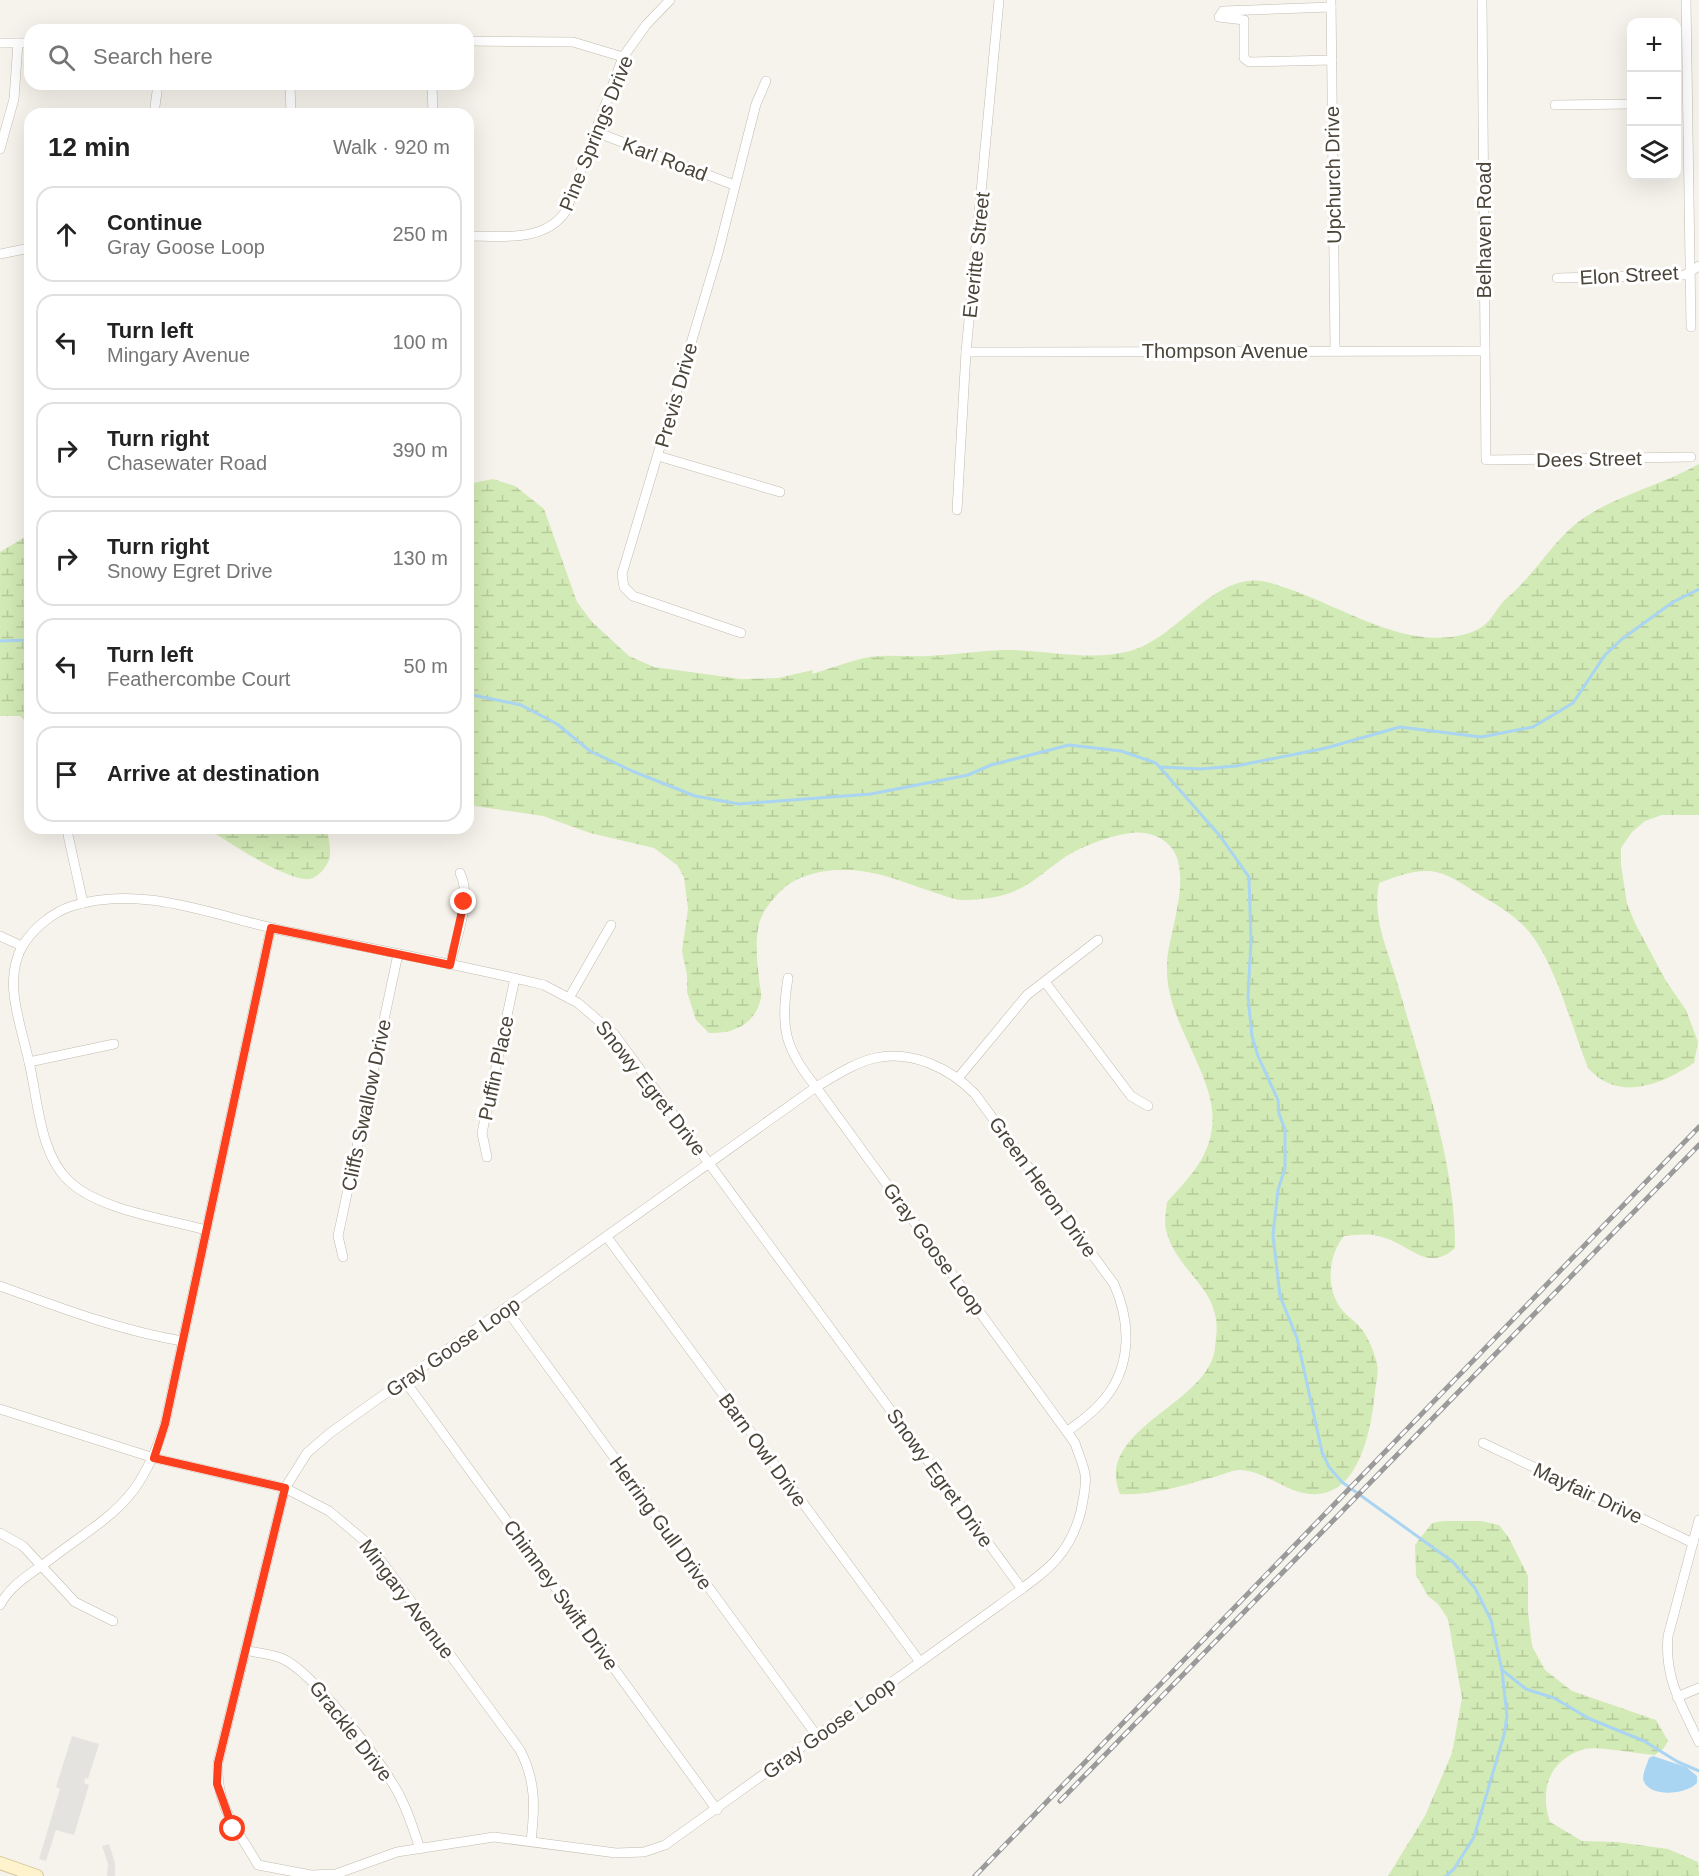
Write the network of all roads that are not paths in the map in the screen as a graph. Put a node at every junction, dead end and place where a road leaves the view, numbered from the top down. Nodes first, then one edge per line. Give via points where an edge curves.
1 (670, 0) edge
2 (999, 0) edge
3 (1482, 0) edge
4 (1686, 0) edge
5 (1331, 4) edge
6 (474, 41) edge
7 (0, 43) edge
8 (18, 43) junction
9 (24, 43) edge
10 (623, 57) junction
11 (1332, 60) junction
12 (766, 81) dead end
13 (157, 90) edge
14 (290, 90) edge
15 (432, 90) edge
16 (1681, 103) edge
17 (1688, 103) junction
18 (1627, 104) edge
19 (1555, 105) dead end
20 (155, 108) edge
21 (291, 108) edge
22 (433, 108) edge
23 (596, 132) junction
24 (0, 149) edge
25 (734, 185) junction
26 (474, 236) edge
27 (24, 249) edge
28 (0, 254) edge
29 (1695, 268) edge
30 (1557, 278) dead end
31 (1691, 327) dead end
32 (1335, 351) junction
33 (1485, 351) junction
34 (966, 352) junction
35 (658, 456) junction
36 (1691, 457) dead end
37 (1486, 460) joint
38 (780, 492) dead end
39 (957, 510) dead end
40 (741, 633) dead end
41 (68, 835) dead end
42 (460, 873) dead end
43 (83, 903) junction
44 (611, 925) dead end
45 (271, 928) junction
46 (0, 936) edge
47 (1098, 940) dead end
48 (22, 946) junction
49 (398, 954) junction
50 (450, 965) junction
51 (515, 978) junction
52 (788, 978) dead end
53 (1045, 982) junction
54 (569, 998) junction
55 (114, 1044) dead end
56 (29, 1062) junction
57 (959, 1077) junction
58 (816, 1087) junction
59 (1148, 1106) dead end
60 (487, 1157) dead end
61 (710, 1163) junction
62 (206, 1230) junction
63 (607, 1237) junction
64 (342, 1257) dead end
65 (0, 1286) edge
66 (506, 1309) junction
67 (182, 1341) junction
68 (405, 1381) junction
69 (0, 1410) edge
70 (1067, 1431) junction
71 (1483, 1443) dead end
72 (154, 1458) junction
73 (285, 1488) junction
74 (1699, 1520) edge
75 (0, 1533) edge
76 (1693, 1543) junction
77 (42, 1565) junction
78 (1022, 1589) junction
79 (0, 1605) edge
80 (113, 1621) dead end
81 (246, 1650) junction
82 (920, 1662) junction
83 (1699, 1688) edge
84 (1677, 1696) junction
85 (817, 1736) junction
86 (1699, 1742) edge
87 (717, 1810) junction
88 (531, 1841) junction
89 (420, 1849) junction
90 (0, 1863) edge
91 (258, 1865) junction
92 (37, 1876) edge
93 (253, 1876) edge

1 - 10 street, Pine Springs Drive
2 - 34 street, Everitte Street
3 - 33 street, Belhaven Road
4 - 17 street
5 - 11 street, Upchurch Drive
5 - 11 street via 1222,11 1219,17 1244,20 1244,58 1250,62
6 - 10 street via 573,42
7 - 8 street
8 - 9 street
8 - 24 street via 14,99
10 - 23 street, Pine Springs Drive
11 - 32 street, Upchurch Drive
12 - 25 street, Previs Drive
13 - 20 street
14 - 21 street
15 - 22 street
16 - 17 street
17 - 29 street
18 - 19 street
23 - 25 street, Karl Road
23 - 26 street, Pine Springs Drive via 566,211 552,227 525,235
25 - 35 street, Previs Drive
27 - 28 street
29 - 30 street, Elon Street via 1685,275
29 - 31 street
32 - 33 street, Thompson Avenue
32 - 34 street, Thompson Avenue
33 - 37 street, Belhaven Road
34 - 39 street, Everitte Street
35 - 38 street
35 - 40 street, Previs Drive via 622,574 624,587 633,596
36 - 37 street, Dees Street
41 - 43 street
42 - 50 street via 464,902
43 - 45 street, Snowy Egret Drive via 124,897 156,900
43 - 48 street, Snowy Egret Drive via 47,918
44 - 54 street
45 - 49 street, Snowy Egret Drive
45 - 62 street
46 - 48 street
47 - 53 street
48 - 56 street, Snowy Egret Drive via 13,992
49 - 50 street, Snowy Egret Drive
49 - 64 street, Cliffs Swallow Drive via 338,1236
50 - 51 street, Snowy Egret Drive
51 - 54 street, Snowy Egret Drive via 544,985
51 - 60 street, Puffin Place via 482,1133
52 - 58 street via 782,1017 798,1065
53 - 57 street via 1012,1010
53 - 59 street via 1131,1096
54 - 61 street, Snowy Egret Drive via 614,1034
55 - 56 street
56 - 62 street, Snowy Egret Drive via 51,1155 67,1180 87,1194 109,1202
57 - 58 street, Green Heron Drive via 927,1062 875,1058
57 - 70 street, Green Heron Drive via 1114,1284 1124,1307 1124,1358 1115,1384 1099,1405
58 - 61 street, Gray Goose Loop
58 - 70 street, Gray Goose Loop
61 - 63 street, Gray Goose Loop
61 - 78 street, Snowy Egret Drive
62 - 67 street
63 - 66 street, Gray Goose Loop
63 - 82 street, Barn Owl Drive
65 - 67 street via 124,1330
66 - 68 street, Gray Goose Loop
66 - 85 street, Herring Gull Drive
67 - 72 street
68 - 73 street, Gray Goose Loop via 307,1453
68 - 87 street, Chimney Swift Drive
69 - 72 street, Mingary Avenue
70 - 78 street, Gray Goose Loop via 1085,1475 1076,1531 1065,1552
71 - 76 street, Mayfair Drive
72 - 73 street, Mingary Avenue
72 - 77 street via 122,1506
73 - 81 street, Gray Goose Loop
73 - 88 street, Mingary Avenue via 329,1511 366,1542 520,1750 530,1769 535,1800
74 - 76 street
75 - 77 street via 23,1545
76 - 84 street via 1668,1636 1668,1672
77 - 79 street
77 - 80 street via 75,1602
78 - 82 street, Gray Goose Loop
81 - 89 street, Grackle Drive via 282,1658 318,1686 395,1787
81 - 91 street, Gray Goose Loop via 218,1763 217,1784 233,1829
82 - 85 street, Gray Goose Loop
83 - 84 street
84 - 86 street
85 - 87 street, Gray Goose Loop
87 - 88 street, Gray Goose Loop via 665,1845 644,1852 593,1852
88 - 89 street, Gray Goose Loop via 495,1837
89 - 91 street, Gray Goose Loop via 370,1860 336,1874 311,1875
90 - 92 street
91 - 93 street

